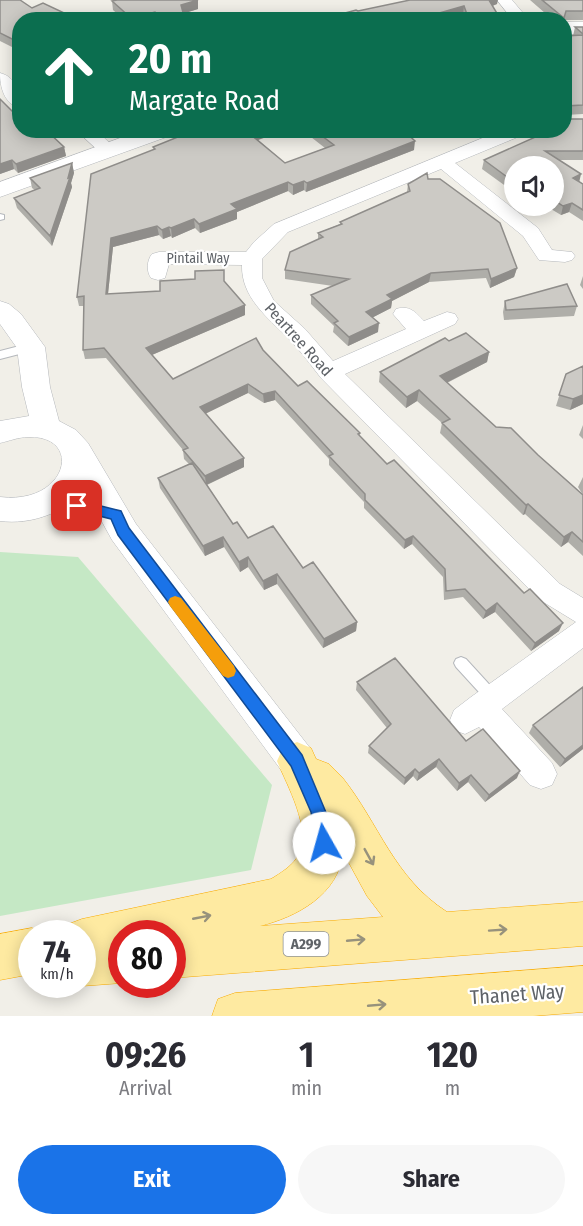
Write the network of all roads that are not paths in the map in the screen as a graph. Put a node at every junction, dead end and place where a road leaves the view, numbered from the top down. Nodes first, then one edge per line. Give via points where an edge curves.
1 (504, 0) edge
2 (515, 12) edge
3 (0, 78) edge
4 (12, 93) edge
5 (95, 138) edge
6 (144, 138) edge
7 (499, 138) edge
8 (109, 152) junction
9 (442, 161) junction
10 (0, 190) edge
11 (565, 256) dead end
12 (252, 259) junction
13 (158, 273) dead end
14 (0, 310) edge
15 (404, 314) dead end
16 (447, 319) dead end
17 (422, 331) junction
18 (31, 347) junction
19 (0, 355) edge
20 (329, 372) junction
21 (36, 387) junction
22 (46, 427) junction
23 (0, 432) edge
24 (77, 451) junction
25 (42, 504) junction
26 (2, 510) edge
27 (116, 515) junction
28 (583, 613) edge
29 (583, 632) edge
30 (461, 663) dead end
31 (480, 708) junction
32 (297, 760) junction
33 (541, 774) dead end
34 (583, 924) edge
35 (440, 933) junction
36 (96, 937) edge
37 (18, 954) edge
38 (186, 955) edge
39 (0, 957) edge
40 (18, 968) edge
41 (0, 970) edge
42 (583, 989) edge
43 (235, 1016) edge

1 - 2 street
3 - 4 street
5 - 8 street
6 - 8 street
7 - 9 street
8 - 10 street
9 - 11 street via 531,232 546,256
9 - 12 street via 281,228
12 - 13 street, Pintail Way via 159,258
12 - 20 street, Peartree Road via 252,278 266,305
14 - 18 street
15 - 17 street
16 - 17 street
17 - 20 street
18 - 19 lane
18 - 21 street
20 - 28 street, Peartree Road via 550,592
21 - 22 street
21 - 23 street
22 - 23 street via 30,425
22 - 24 street via 71,440
24 - 25 street via 78,463 68,486
24 - 27 street
25 - 26 street
25 - 27 street via 77,506
27 - 32 street via 130,540
29 - 31 street
30 - 31 lane
31 - 33 street
32 -> 35 highway via 342,810 394,896
36 -> 32 highway via 248,907 280,899 299,887 321,858 324,827
35 -> 34 highway, A299
38 -> 35 highway, A299
37 - 39 highway
40 - 41 highway
43 -> 42 highway, Thanet Way

